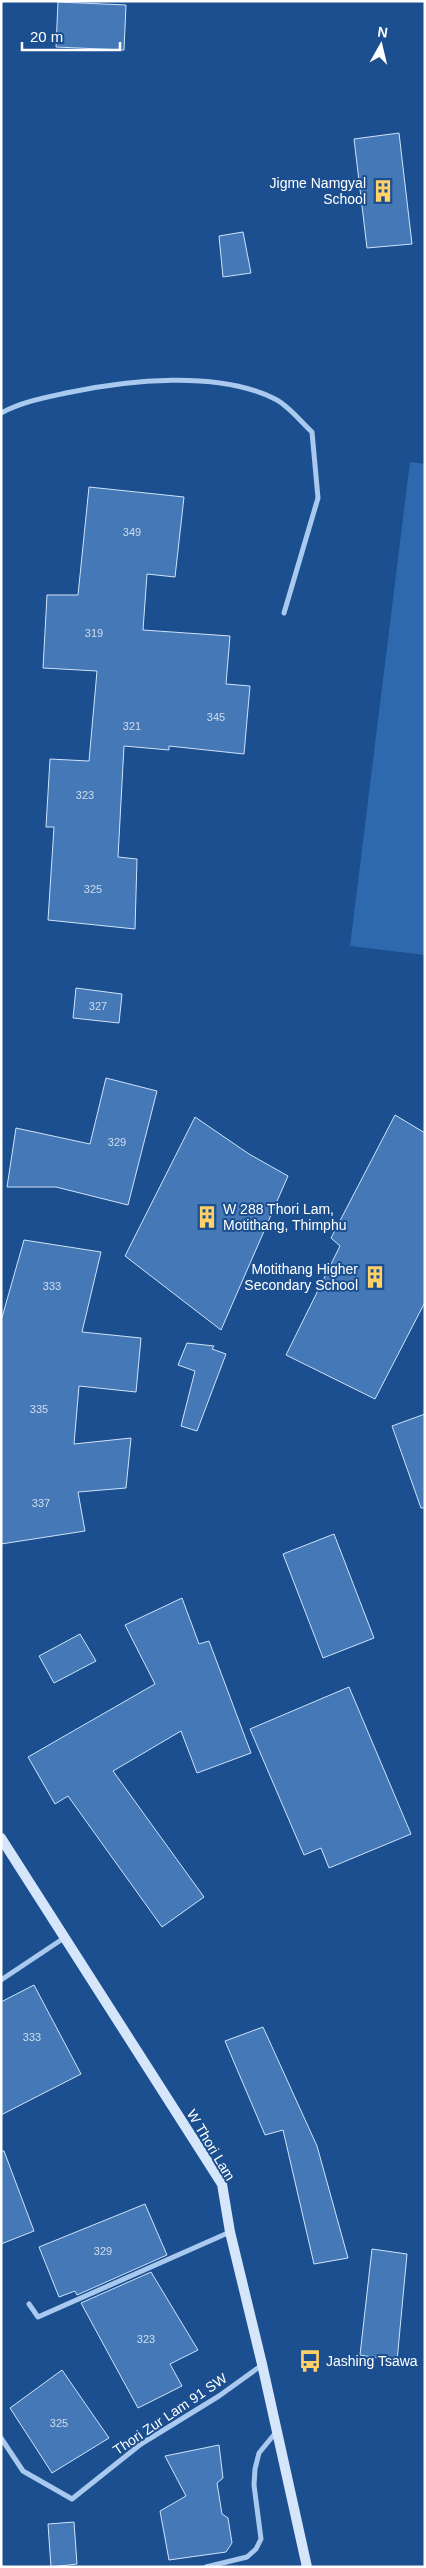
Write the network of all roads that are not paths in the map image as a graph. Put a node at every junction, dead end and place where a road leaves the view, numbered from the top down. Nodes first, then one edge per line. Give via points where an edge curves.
1 (1, 413) edge
2 (284, 613) dead end
3 (1, 1838) edge
4 (64, 1938) junction
5 (1, 1980) edge
6 (230, 2232) junction
7 (28, 2304) dead end
8 (262, 2364) junction
9 (277, 2431) junction
10 (1, 2438) edge
11 (206, 2567) edge
12 (307, 2567) edge

1 - 2 street via 18,404 143,380 225,383 276,399 312,432 318,498
3 - 4 main road, W Thori Lam
4 - 5 street
4 - 6 main road, W Thori Lam via 222,2184
6 - 7 street via 38,2318
6 - 8 main road, W Thori Lam
8 - 9 main road, W Thori Lam
8 - 10 street, Thori Zur Lam 91 SW via 219,2396 142,2444 72,2499 23,2471
9 - 11 street via 259,2453 255,2470 261,2539 256,2549 247,2557
9 - 12 main road, W Thori Lam

